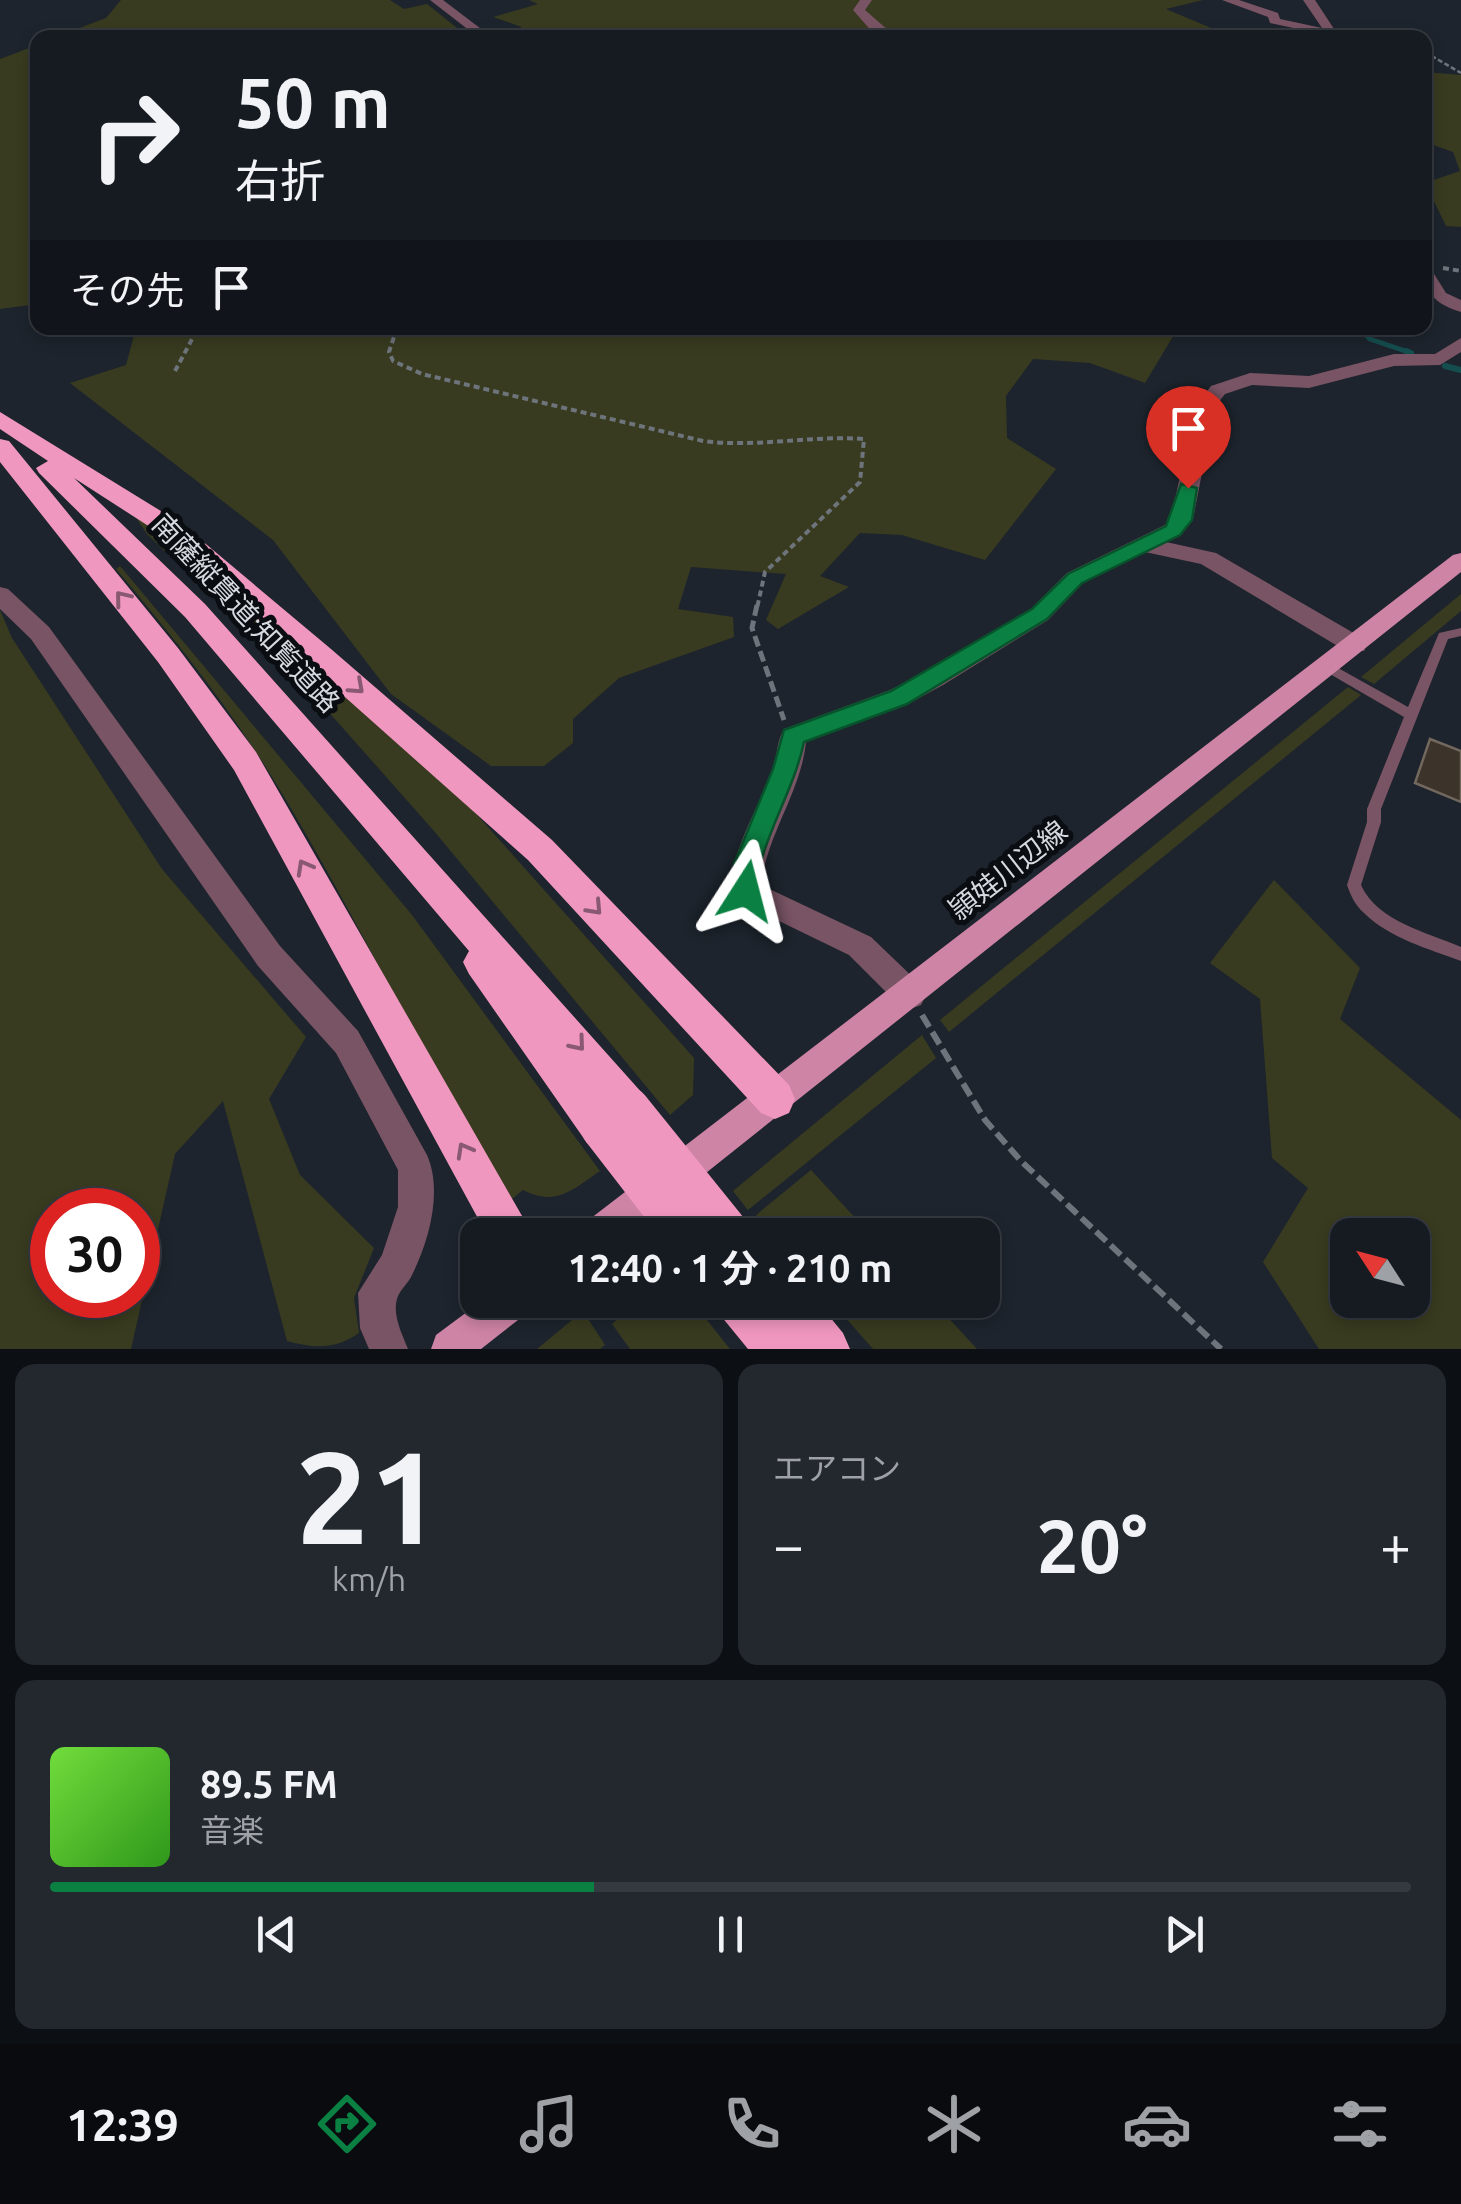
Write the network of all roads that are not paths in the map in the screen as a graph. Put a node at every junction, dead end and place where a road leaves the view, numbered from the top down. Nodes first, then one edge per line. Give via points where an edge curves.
1 (436, 0) edge
2 (866, 0) edge
3 (1228, 0) edge
4 (1308, 0) edge
5 (1274, 15) junction
6 (476, 30) edge
7 (877, 30) edge
8 (1309, 30) edge
9 (1329, 30) edge
10 (1432, 284) edge
11 (1461, 307) edge
12 (1461, 342) edge
13 (0, 419) edge
14 (0, 428) edge
15 (0, 446) edge
16 (1144, 545) junction
17 (1461, 560) edge
18 (0, 595) edge
19 (1461, 632) edge
20 (1355, 645) junction
21 (1327, 667) junction
22 (1409, 714) junction
23 (1461, 954) edge
24 (910, 995) junction
25 (775, 1099) junction
26 (501, 1218) edge
27 (621, 1218) edge
28 (702, 1218) edge
29 (490, 1318) edge
30 (752, 1318) edge
31 (801, 1318) edge
32 (388, 1349) edge
33 (450, 1349) edge
34 (778, 1349) edge
35 (827, 1349) edge

1 - 6 street
2 - 7 street via 859,10
3 - 5 street
4 - 5 street
4 - 9 street
5 - 8 street via 1274,21
10 - 11 street via 1440,297
12 - 16 street via 1440,359 1394,360 1308,382 1250,379 1218,390 1205,406 1182,520
13 -> 25 highway via 173,530 321,656 540,850
14 - 28 highway, 南薩縦貫道;知覧道路, bridge via 75,490 227,646
26 -> 15 highway via 245,761
16 - 20 street via 1208,558
16 - 24 street via 1075,578 1040,614 899,698 793,736 747,864 746,891 860,946
17 - 20 main road, 頴娃川辺線
18 - 32 street via 40,633 269,956 347,1042 415,1167 416,1207 397,1266 377,1294 378,1328
19 - 22 lane via 1443,636
20 - 21 main road, 頴娃川辺線
21 - 22 lane
21 - 24 main road, 頴娃川辺線
22 - 23 lane via 1354,885 1375,914
24 - 25 main road, 頴娃川辺線
25 - 27 main road, 頴娃川辺線
29 - 33 main road
30 - 34 highway
31 - 35 highway

